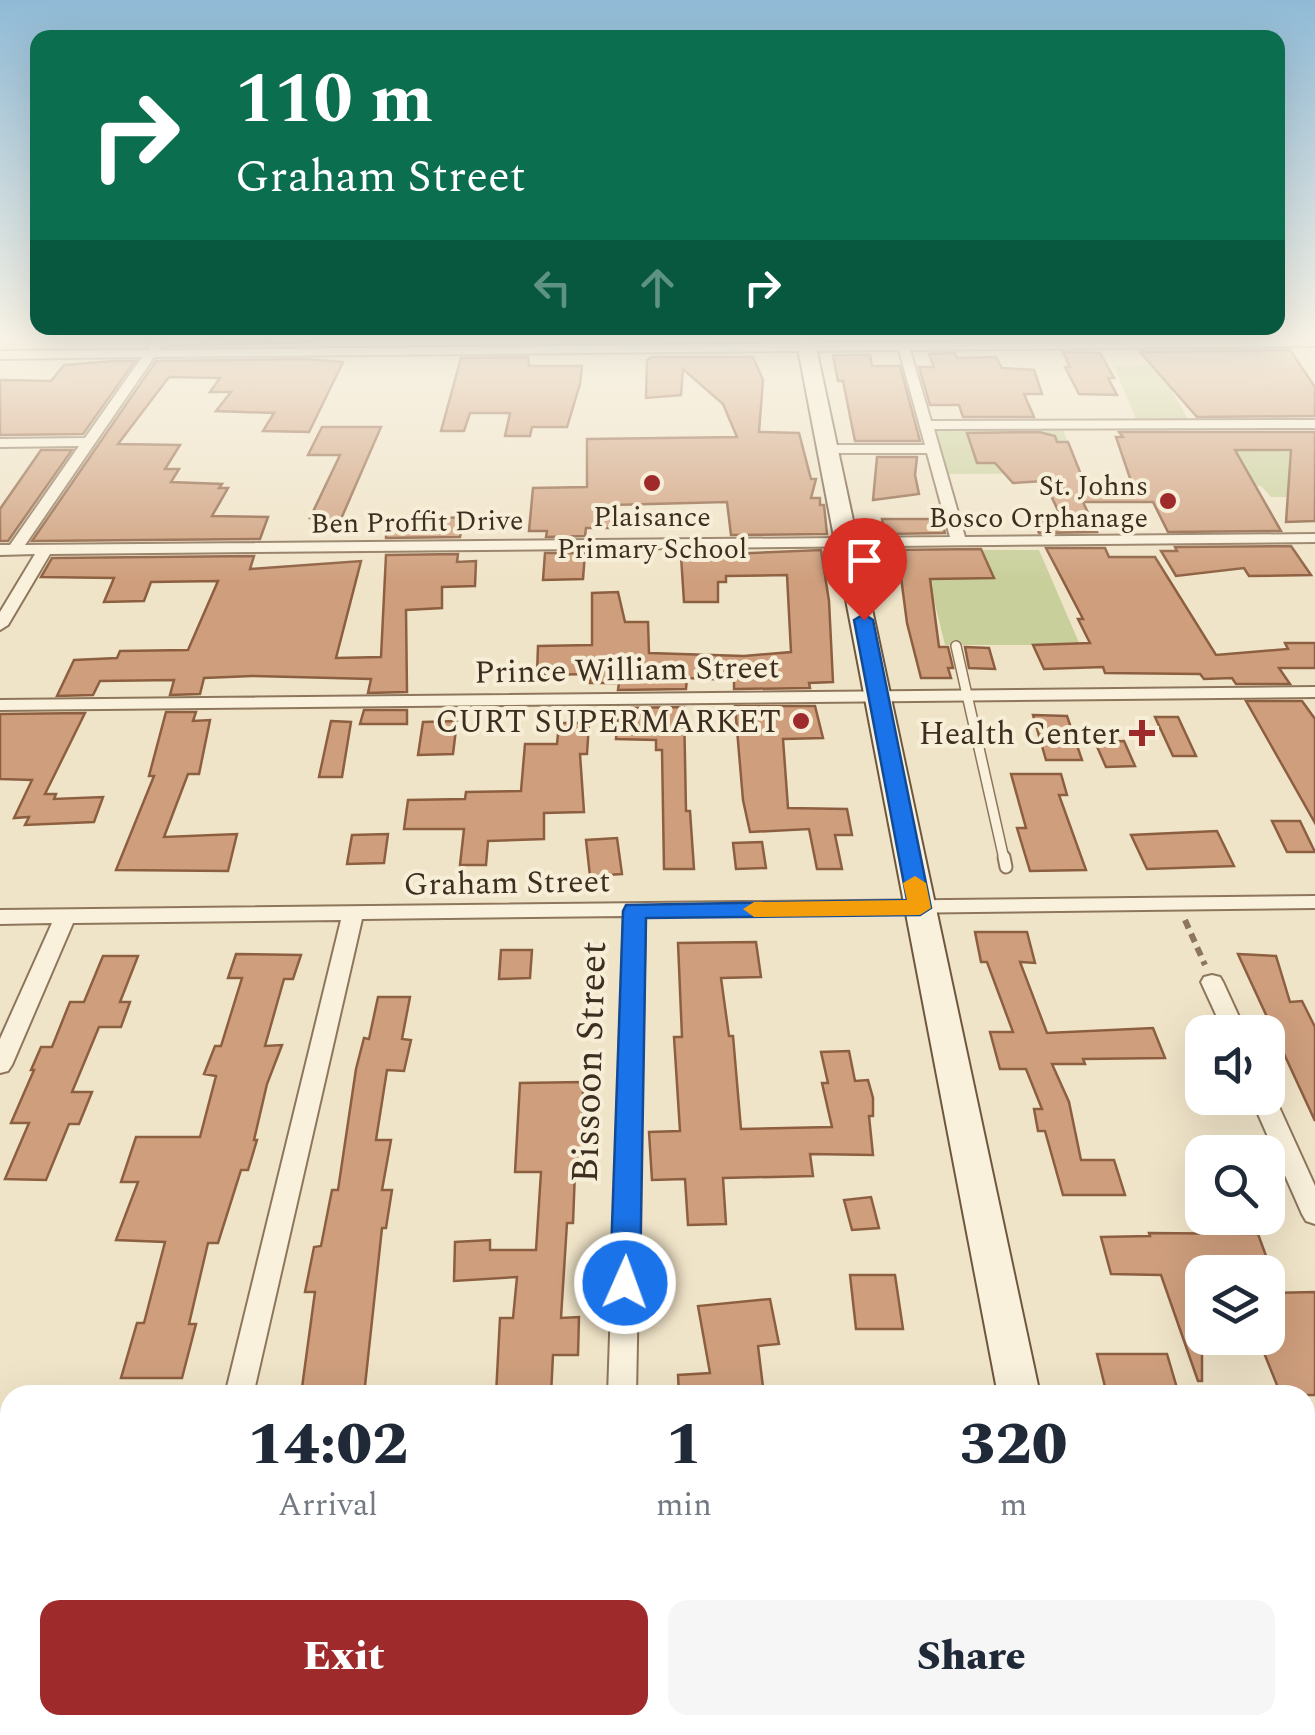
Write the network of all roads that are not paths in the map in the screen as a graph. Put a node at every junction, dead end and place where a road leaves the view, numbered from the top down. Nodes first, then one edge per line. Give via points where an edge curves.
1 (105, 419) edge
2 (822, 419) edge
3 (924, 419) edge
4 (1315, 424) edge
5 (926, 425) junction
6 (89, 442) junction
7 (0, 443) edge
8 (829, 449) junction
9 (932, 449) junction
10 (1315, 538) edge
11 (959, 541) junction
12 (849, 542) junction
13 (7, 550) edge
14 (45, 550) junction
15 (0, 625) edge
16 (956, 646) dead end
17 (1315, 692) edge
18 (967, 696) junction
19 (878, 697) junction
20 (0, 705) edge
21 (1006, 867) dead end
22 (1315, 902) edge
23 (920, 908) junction
24 (635, 911) junction
25 (354, 914) junction
26 (65, 916) junction
27 (0, 917) edge
28 (1212, 982) road end
29 (1227, 1015) edge
30 (0, 1065) edge
31 (1271, 1115) edge
32 (1315, 1214) edge
33 (241, 1385) edge
34 (622, 1385) edge
35 (1017, 1385) edge

1 - 6 street
2 - 8 main road
3 - 5 street
4 - 5 street
5 - 9 street
6 - 7 street
6 - 13 street
8 - 9 street
8 - 12 main road
9 - 11 street
10 - 11 street, Ben Proffit Drive
11 - 12 street, Ben Proffit Drive
12 - 14 street, Ben Proffit Drive
12 - 19 main road
13 - 14 street, Ben Proffit Drive
14 - 15 street
16 - 18 lane
17 - 18 street, Prince William Street
18 - 19 street, Prince William Street
18 - 21 lane
19 - 20 street, Prince William Street
19 - 23 main road
22 - 23 street, Graham Street
23 - 24 street, Graham Street
23 - 35 main road
24 - 25 street, Graham Street
24 - 34 street, Bissoon Street
25 - 26 street, Graham Street
25 - 33 street
26 - 27 street, Graham Street
26 - 30 street
28 - 29 street
31 - 32 street

